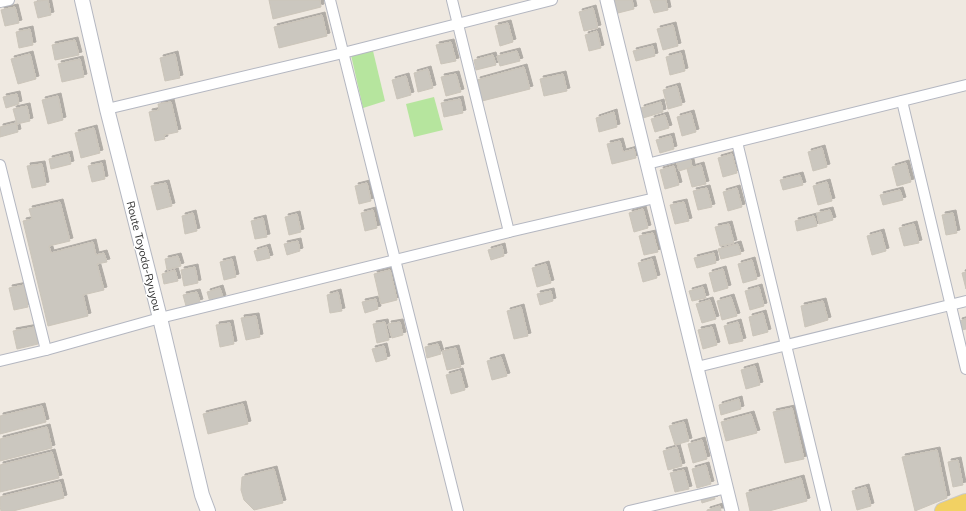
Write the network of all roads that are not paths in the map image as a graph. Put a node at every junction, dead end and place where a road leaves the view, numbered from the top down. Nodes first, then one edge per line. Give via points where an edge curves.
1 (9, 0) edge
2 (82, 0) edge
3 (330, 0) edge
4 (452, 0) edge
5 (552, 0) edge
6 (607, 0) edge
7 (0, 2) edge
8 (457, 24) junction
9 (343, 52) junction
10 (966, 85) edge
11 (902, 101) junction
12 (107, 109) junction
13 (737, 142) junction
14 (647, 164) junction
15 (0, 165) edge
16 (655, 198) junction
17 (509, 232) junction
18 (396, 260) junction
19 (966, 301) edge
20 (951, 305) junction
21 (160, 318) junction
22 (786, 345) junction
23 (46, 350) junction
24 (0, 361) edge
25 (697, 367) junction
26 (966, 370) edge
27 (727, 488) junction
28 (966, 502) edge
29 (208, 511) edge
30 (458, 511) edge
31 (629, 511) edge
32 (732, 511) edge
33 (826, 511) edge
34 (943, 511) edge

1 - 7 street
2 - 12 main road, Route Toyoda-Ryuyou
3 - 9 street
4 - 8 street
5 - 8 street
6 - 14 street
8 - 9 street
8 - 17 street
9 - 12 street
9 - 18 street
10 - 11 street
11 - 13 street
11 - 20 street
12 - 21 main road, Route Toyoda-Ryuyou
13 - 14 street
13 - 22 street
14 - 16 street
15 - 23 street
16 - 17 street
16 - 25 street
17 - 18 street
18 - 21 street
18 - 30 street
19 - 20 street
20 - 22 street
20 - 26 street
21 - 23 street
21 - 29 main road, Route Toyoda-Ryuyou
22 - 25 street
22 - 33 street
23 - 24 street
25 - 27 street
27 - 31 street
27 - 32 street
28 - 34 main road

